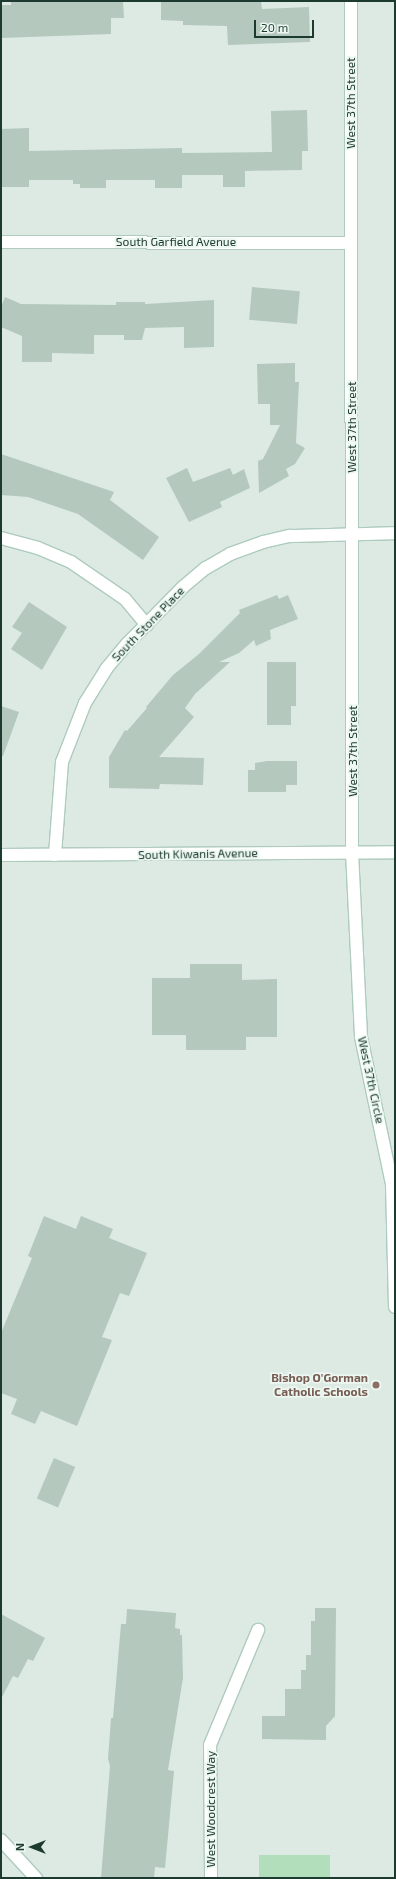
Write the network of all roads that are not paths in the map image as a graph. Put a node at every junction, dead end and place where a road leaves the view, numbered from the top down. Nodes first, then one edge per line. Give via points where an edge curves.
1 (350, 1) edge
2 (1, 242) edge
3 (351, 243) junction
4 (353, 533) junction
5 (395, 533) edge
6 (1, 538) edge
7 (148, 625) junction
8 (352, 852) junction
9 (395, 852) edge
10 (1, 855) edge
11 (56, 855) junction
12 (395, 1307) edge
13 (258, 1630) dead end
14 (1, 1840) edge
15 (36, 1878) edge
16 (211, 1878) edge

1 - 3 street, West 37th Street
2 - 3 street, South Garfield Avenue
3 - 4 street, West 37th Street
4 - 5 street, South Stone Place
4 - 7 street, South Stone Place via 290,536 263,542 230,554 206,568 183,587
4 - 8 street, West 37th Street
6 - 7 street via 38,548 71,562 125,599
7 - 11 street, South Stone Place via 106,669 74,726 62,762
8 - 9 street, South Kiwanis Avenue
8 - 11 street, South Kiwanis Avenue
8 - 12 street, West 37th Circle via 361,1037 392,1184
10 - 11 street, South Kiwanis Avenue
13 - 16 street, West Woodcrest Way via 210,1745
14 - 15 street

